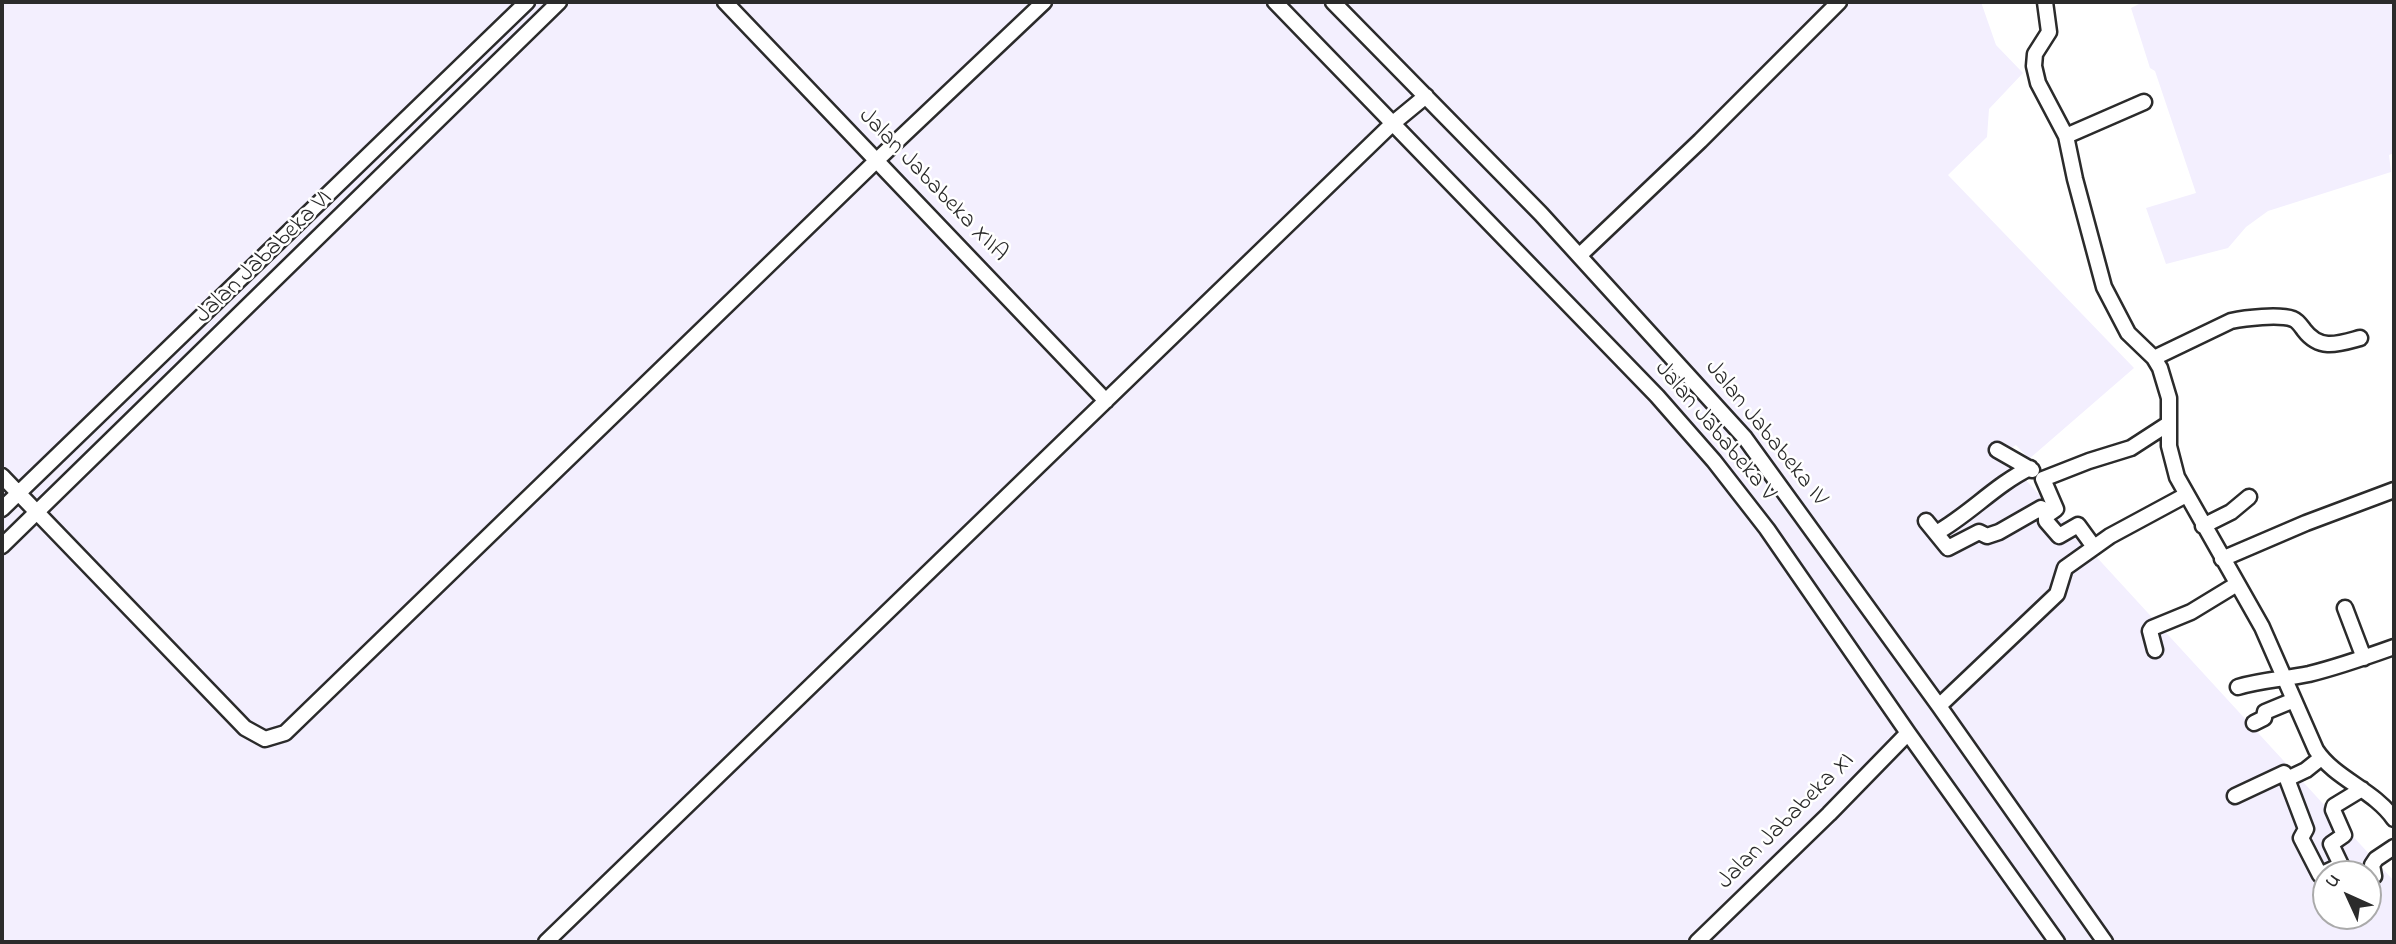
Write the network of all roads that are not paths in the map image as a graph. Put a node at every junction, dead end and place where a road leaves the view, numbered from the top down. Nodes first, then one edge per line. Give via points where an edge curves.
1 (527, 2) edge
2 (559, 2) edge
3 (725, 2) edge
4 (1044, 2) edge
5 (1275, 2) edge
6 (1333, 2) edge
7 (1839, 2) edge
8 (2045, 2) edge
9 (1426, 96) junction
10 (2144, 102) dead end
11 (1392, 124) junction
12 (2066, 136) junction
13 (876, 160) junction
14 (1580, 255) junction
15 (2360, 338) dead end
16 (2154, 358) junction
17 (1106, 401) junction
18 (2168, 424) junction
19 (1997, 450) dead end
20 (2030, 468) junction
21 (2, 476) edge
22 (2042, 482) junction
23 (18, 493) junction
24 (2393, 493) edge
25 (2186, 495) junction
26 (2249, 497) dead end
27 (2, 509) edge
28 (37, 513) junction
29 (2046, 516) junction
30 (1926, 521) dead end
31 (2203, 526) junction
32 (1936, 533) junction
33 (2, 546) edge
34 (2094, 548) junction
35 (2222, 559) junction
36 (2237, 584) junction
37 (2345, 608) dead end
38 (2394, 647) edge
39 (2155, 650) dead end
40 (2364, 658) junction
41 (2284, 677) junction
42 (2238, 687) dead end
43 (2294, 700) junction
44 (1939, 706) junction
45 (2254, 723) dead end
46 (1908, 733) junction
47 (2321, 758) junction
48 (2287, 779) junction
49 (2362, 789) junction
50 (2235, 796) dead end
51 (2393, 815) edge
52 (2394, 847) edge
53 (2375, 860) edge
54 (546, 942) edge
55 (1697, 942) edge
56 (2057, 942) edge
57 (2105, 942) edge

1 - 23 street, Jalan Jababeka VI
2 - 28 street, Jalan Jababeka VI
3 - 13 street, Jalan Jababeka XIIA
4 - 13 street
5 - 11 street, Jalan Jababeka V
6 - 9 street, Jalan Jababeka IV
7 - 14 street
8 - 12 street via 2049,32 2035,54 2034,66
9 - 11 street
9 - 14 street, Jalan Jababeka IV
10 - 12 street
11 - 17 street
11 - 46 street, Jalan Jababeka V via 1692,435 1767,529
12 - 16 street via 2104,287 2128,333
13 - 17 street, Jalan Jababeka XIIA
13 - 28 street via 285,733 265,739 245,728
14 - 44 street, Jalan Jababeka IV via 1745,438
15 - 16 street via 2325,346 2315,342 2295,320 2243,319
16 - 18 street via 2167,387
17 - 54 street
18 - 22 street via 2132,448 2066,469
18 - 25 street via 2171,459
19 - 20 street
20 - 22 street
20 - 32 street
21 - 23 street
22 - 29 street via 2056,509
23 - 27 street, Jalan Jababeka VI
23 - 28 street
24 - 35 street
25 - 31 street
25 - 34 street
26 - 31 street
28 - 33 street, Jalan Jababeka VI
29 - 32 street via 2041,509 1999,532 1979,533 1948,548
29 - 34 street via 2059,536 2078,525
30 - 32 street
31 - 35 street
34 - 44 street via 2063,569 2057,594
35 - 36 street
36 - 39 street via 2152,628
36 - 41 street
37 - 40 street
38 - 40 street
40 - 41 street
41 - 42 street
41 - 43 street
43 - 45 street via 2265,712 2264,718
43 - 47 street
44 - 57 street, Jalan Jababeka IV
46 - 55 street, Jalan Jababeka XI
46 - 56 street, Jalan Jababeka V
47 - 48 street
47 - 49 street
48 - 49 street via 2306,829 2301,838 2320,875 2341,865 2330,844 2344,835 2334,806
48 - 50 street via 2284,773
49 - 51 street
52 - 53 street

